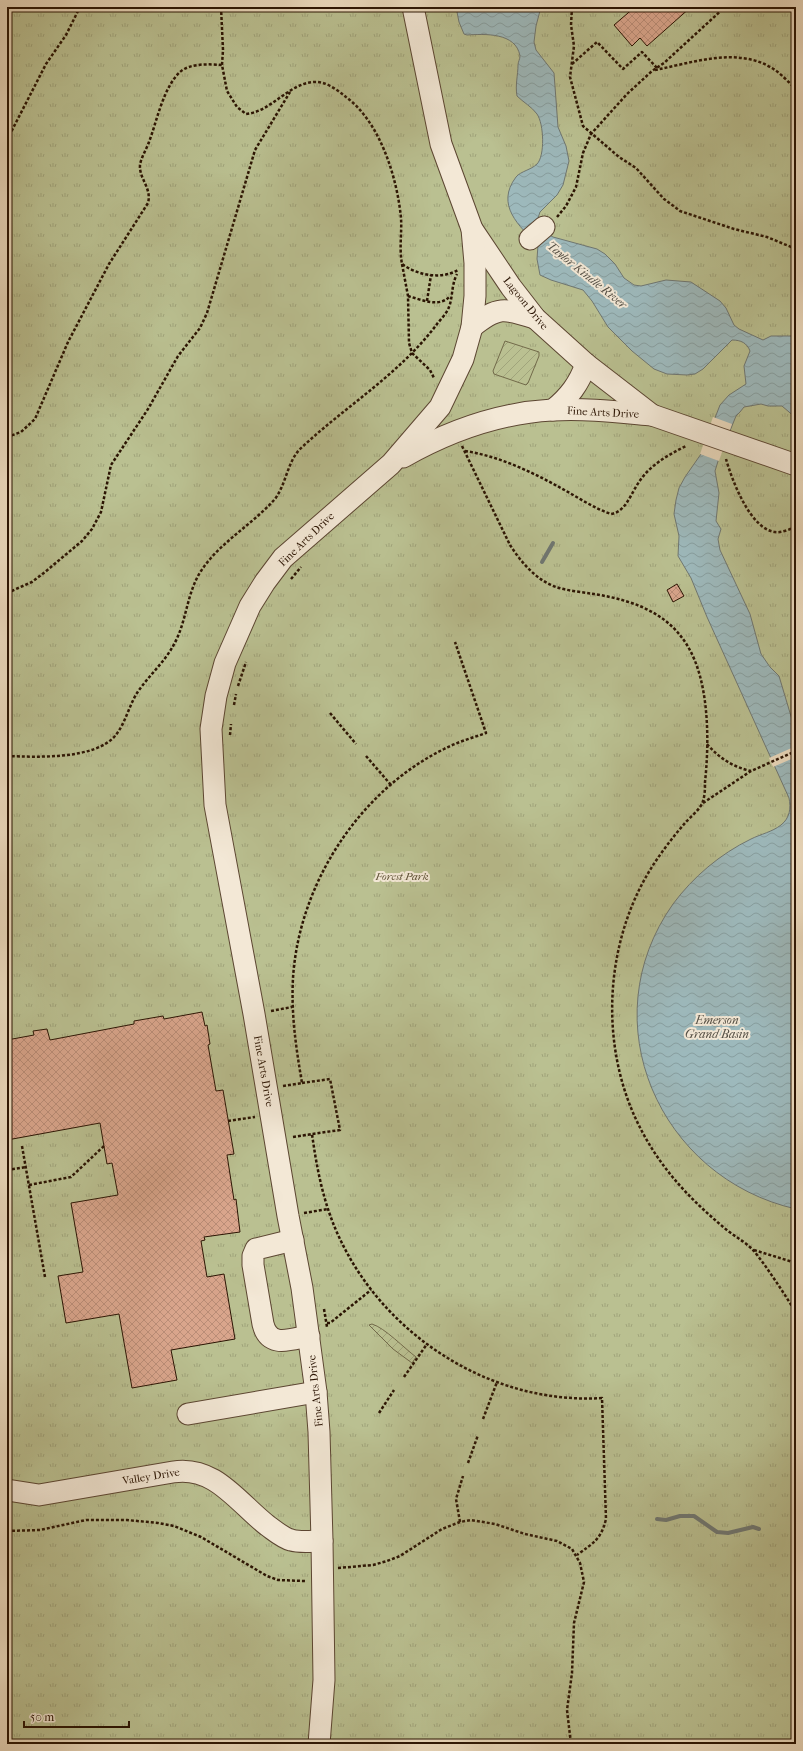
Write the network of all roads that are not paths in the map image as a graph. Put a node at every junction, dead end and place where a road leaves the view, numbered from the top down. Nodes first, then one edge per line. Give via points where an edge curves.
1 (413, 7) edge
2 (472, 230) junction
3 (535, 318) junction
4 (472, 327) junction
5 (586, 364) junction
6 (553, 410) junction
7 (652, 416) junction
8 (391, 464) junction
9 (796, 465) edge
10 (293, 1240) junction
11 (309, 1336) junction
12 (316, 1392) junction
13 (188, 1414) dead end
14 (7, 1490) edge
15 (322, 1541) junction
16 (320, 1744) edge

1 - 2 street, Lagoon Drive via 441,144
2 - 3 street, Lagoon Drive
2 - 4 street, Fine Arts Drive via 475,263
3 - 4 street via 512,311 499,311
3 - 5 street, Lagoon Drive
4 - 8 street, Fine Arts Drive via 463,359 440,407
5 - 6 street, Fine Arts Drive via 581,379 571,393
5 - 7 street, Lagoon Drive
6 - 7 street, Fine Arts Drive via 588,410
6 - 8 street, Fine Arts Drive via 494,419 454,432
7 - 9 street, Lagoon Drive via 706,435 726,451
8 - 10 street, Fine Arts Drive via 282,558 265,582 250,606 225,663 210,730 215,805
10 - 11 street, Fine Arts Drive
10 - 11 street via 256,1249 253,1265 265,1332 274,1340
11 - 12 street, Fine Arts Drive
12 - 13 street
12 - 15 street, Fine Arts Drive
14 - 15 street, Valley Drive via 39,1495 192,1471 221,1485 285,1538 297,1541
15 - 16 street, Fine Arts Drive via 324,1680

